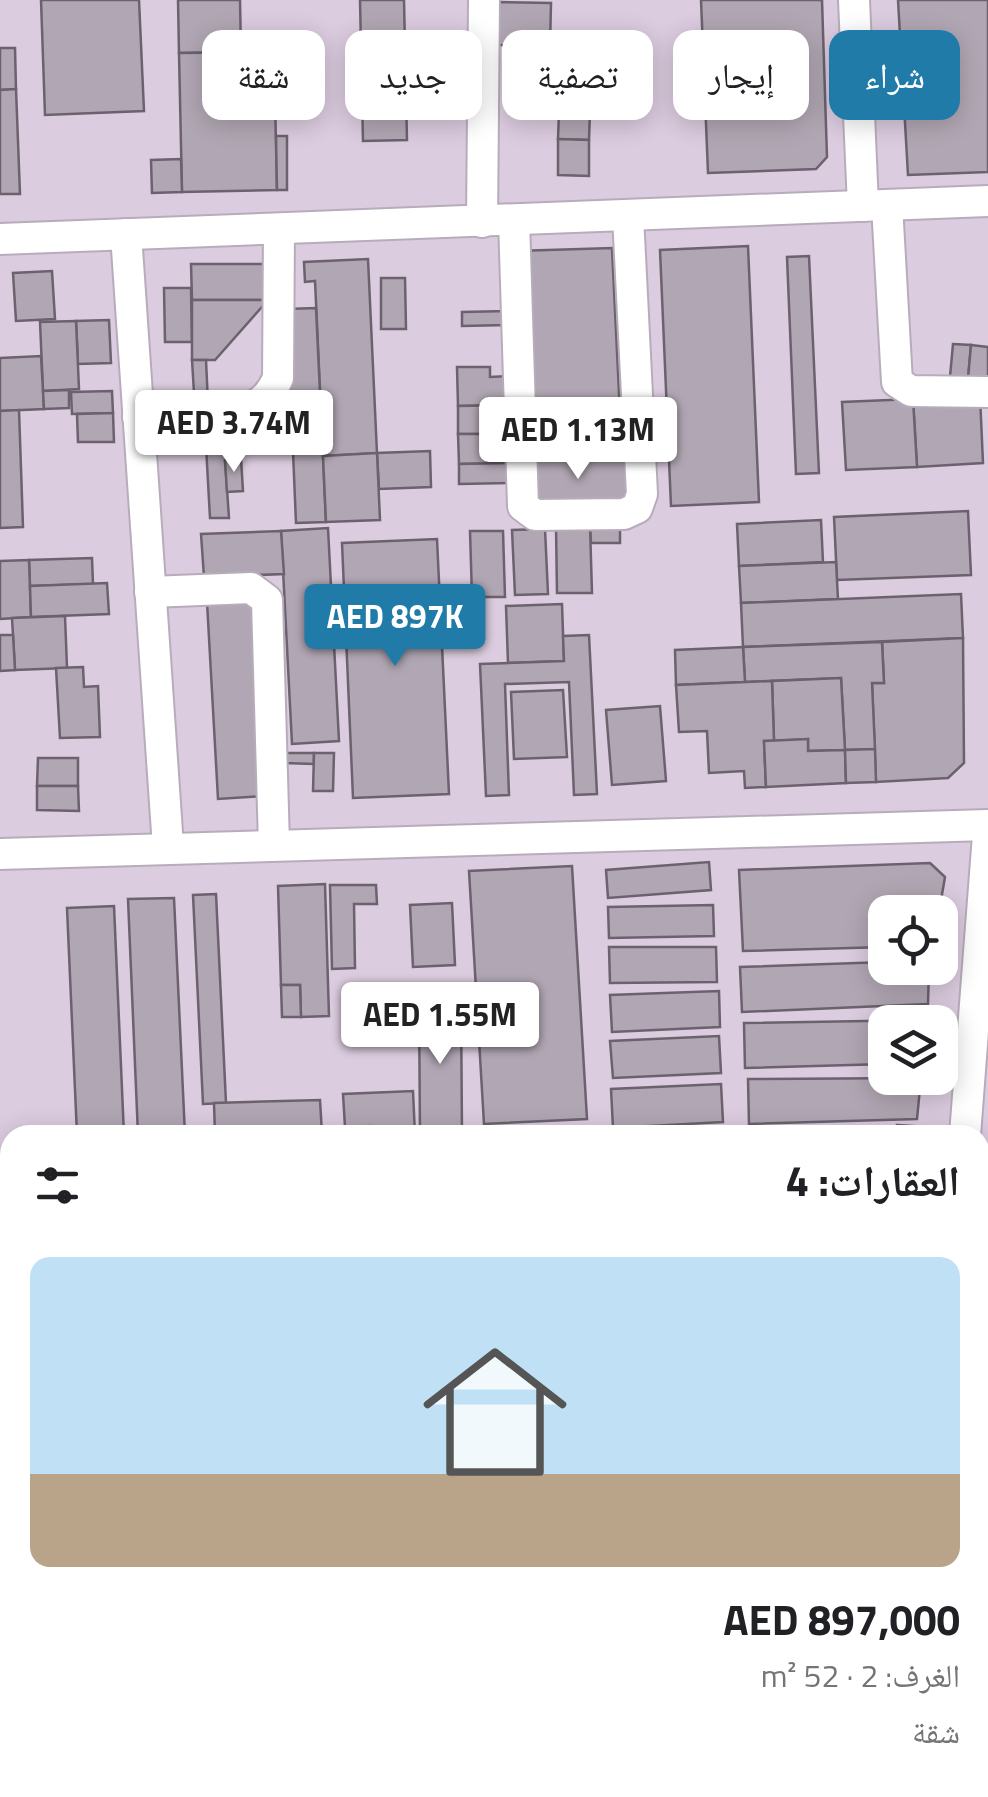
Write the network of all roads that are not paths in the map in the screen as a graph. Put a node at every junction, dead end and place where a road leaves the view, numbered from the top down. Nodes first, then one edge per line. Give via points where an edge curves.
1 (484, 0) edge
2 (854, 0) edge
3 (988, 201) edge
4 (875, 206) junction
5 (628, 216) junction
6 (514, 220) junction
7 (482, 222) junction
8 (279, 229) junction
9 (126, 234) junction
10 (0, 239) edge
11 (988, 392) edge
12 (138, 417) junction
13 (639, 439) junction
14 (520, 442) junction
15 (150, 592) junction
16 (988, 825) edge
17 (988, 835) edge
18 (274, 845) junction
19 (168, 847) junction
20 (0, 854) edge
21 (966, 1125) edge

1 - 7 street
2 - 4 street
3 - 4 street
4 - 5 street
4 - 11 street via 898,382 911,391
5 - 6 street
5 - 13 street
6 - 7 street
6 - 14 street
7 - 8 street
8 - 9 street
8 - 12 street via 278,378 272,391 253,408
9 - 10 street
9 - 12 street
12 - 15 street
13 - 14 street
13 - 14 street via 642,494 637,508 624,514 530,514 522,501
15 - 18 street via 250,588 267,600
15 - 19 street
16 - 18 street
17 - 21 street
18 - 19 street
19 - 20 street

